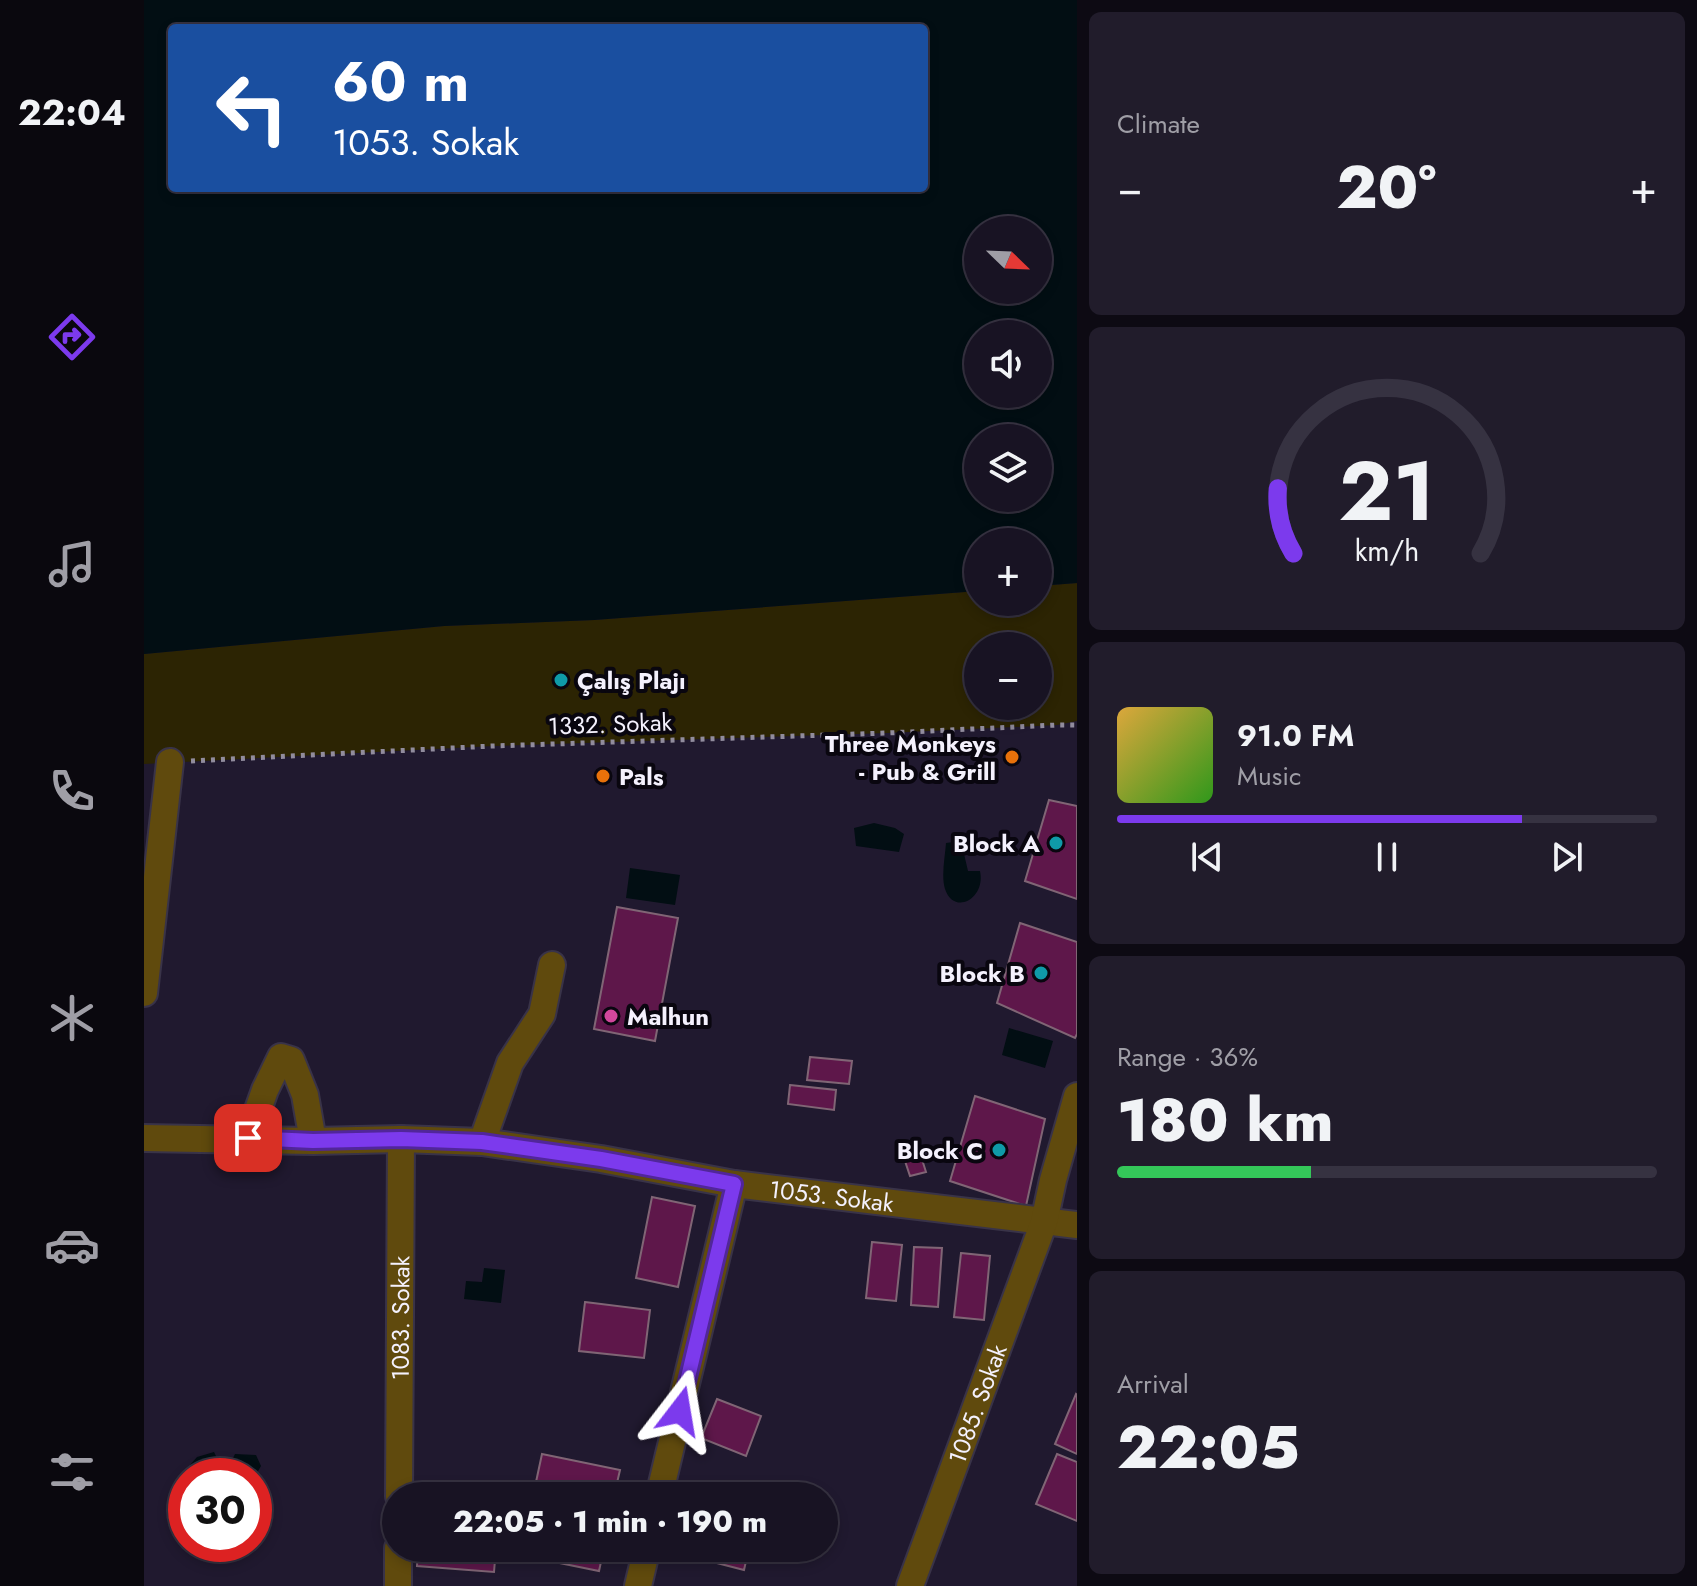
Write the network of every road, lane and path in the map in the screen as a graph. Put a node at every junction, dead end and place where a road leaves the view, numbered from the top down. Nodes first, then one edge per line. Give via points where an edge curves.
1 (1077, 725) edge
2 (170, 762) joint
3 (552, 965) dead end
4 (144, 993) edge
5 (1077, 1096) edge
6 (144, 1138) edge
7 (248, 1138) junction
8 (401, 1139) junction
9 (313, 1141) junction
10 (482, 1142) junction
11 (734, 1184) junction
12 (1044, 1222) junction
13 (1077, 1225) edge
14 (399, 1482) edge
15 (662, 1482) edge
16 (398, 1562) edge
17 (644, 1562) edge
18 (398, 1586) edge
19 (638, 1586) edge
20 (910, 1586) edge

1 - 2 path, 1332. Sokak
2 - 4 street
3 - 10 street via 542,1014 510,1063
5 - 12 street
6 - 7 street, 1053. Sokak
7 - 9 street, 1053. Sokak
7 - 9 street via 281,1057 291,1060 305,1095
8 - 9 street, 1053. Sokak
8 - 10 street, 1053. Sokak
8 - 14 street, 1083. Sokak
10 - 11 street, 1053. Sokak
11 - 12 street, 1053. Sokak
11 - 15 street
12 - 13 street, 1053. Sokak
12 - 20 street, 1085. Sokak
16 - 18 street
17 - 19 street

